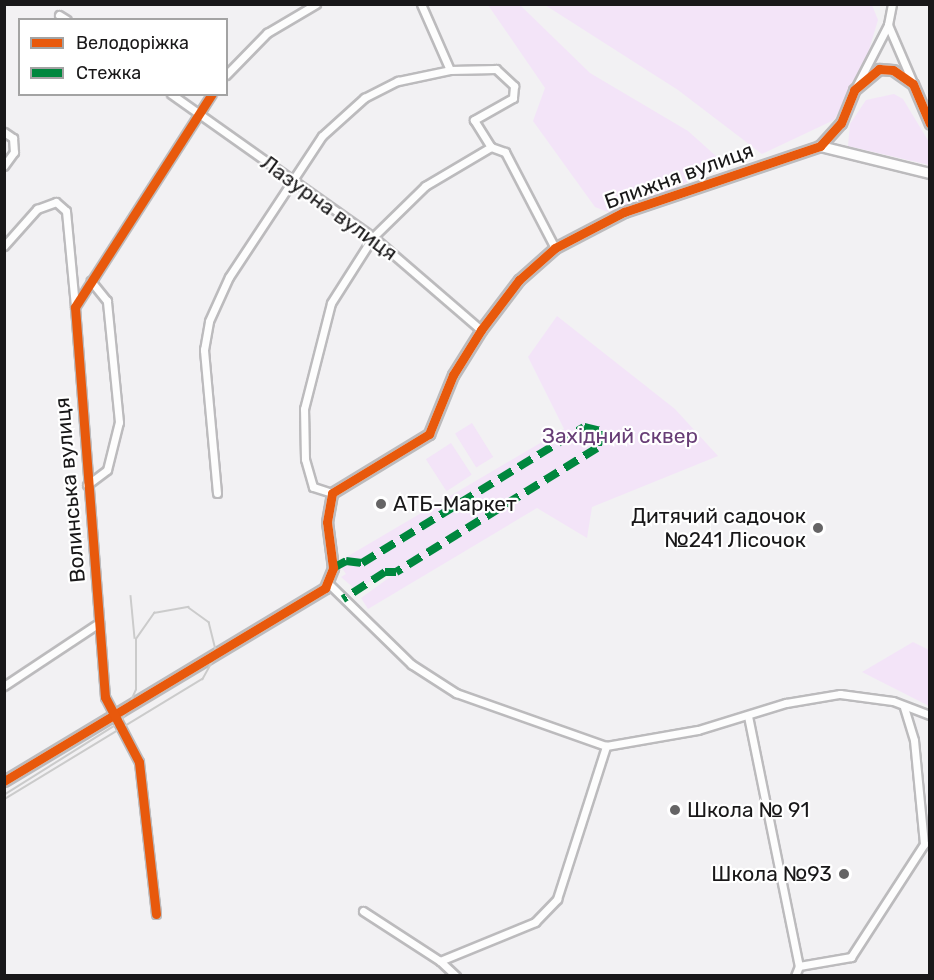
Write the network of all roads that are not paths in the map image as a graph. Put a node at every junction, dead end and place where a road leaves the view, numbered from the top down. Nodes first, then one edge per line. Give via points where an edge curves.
1 (316, 4) edge
2 (421, 4) edge
3 (892, 4) edge
4 (59, 15) dead end
5 (64, 18) edge
6 (888, 25) junction
7 (450, 70) junction
8 (228, 73) edge
9 (913, 84) junction
10 (855, 90) junction
11 (174, 96) edge
12 (211, 96) edge
13 (198, 113) junction
14 (930, 124) edge
15 (4, 132) edge
16 (820, 146) junction
17 (491, 147) junction
18 (4, 166) edge
19 (930, 173) edge
20 (289, 179) junction
21 (373, 237) junction
22 (4, 246) edge
23 (555, 248) junction
24 (91, 281) junction
25 (75, 307) junction
26 (481, 330) junction
27 (87, 485) junction
28 (217, 493) dead end
29 (332, 493) junction
30 (329, 584) junction
31 (99, 623) junction
32 (4, 686) edge
33 (904, 706) junction
34 (115, 715) junction
35 (930, 715) edge
36 (748, 716) junction
37 (606, 746) junction
38 (4, 781) edge
39 (363, 911) dead end
40 (156, 914) dead end
41 (440, 960) junction
42 (799, 966) junction
43 (456, 975) edge
44 (795, 975) edge

1 - 8 street via 267,33
2 - 7 street
3 - 6 street, Ближня вулиця
4 - 5 street
6 - 9 street
6 - 10 street, Ближня вулиця
7 - 17 street via 496,69 514,86 513,98 474,120
7 - 20 street via 398,81 364,98 322,136
9 - 10 street, Ближня вулиця via 884,68
9 - 14 street
10 - 16 street, Ближня вулиця via 841,123
11 - 13 street, Лазурна вулиця
12 - 13 street
13 - 20 street, Лазурна вулиця
13 - 24 street
15 - 18 street via 14,138 14,152
16 - 19 street
16 - 23 street, Ближня вулиця via 624,212
17 - 21 street via 425,186
17 - 23 street via 505,152
20 - 21 street, Лазурна вулиця
20 - 28 street via 229,277 209,321 204,350
21 - 26 street, Лазурна вулиця
21 - 29 street via 331,303 304,409 305,459 313,487
22 - 25 street, Волинська вулиця via 37,209 56,202 66,211
23 - 26 street, Ближня вулиця via 519,280
24 - 25 street
24 - 27 street via 107,301 119,422 107,470
25 - 27 street, Волинська вулиця
26 - 29 street, Ближня вулиця via 453,375 429,434
27 - 31 street, Волинська вулиця
29 - 30 street via 327,504 333,568
30 - 34 street
30 - 37 street via 392,648 449,689 492,709
31 - 32 street
31 - 34 street, Волинська вулиця via 105,697
33 - 35 street
33 - 36 street via 840,694
33 - 42 street via 914,740 924,844 851,957
34 - 38 street
34 - 40 street, Волинська вулиця via 139,762
36 - 37 street
36 - 42 street
37 - 41 street via 555,905 535,922
39 - 41 street
41 - 43 street
42 - 44 street

